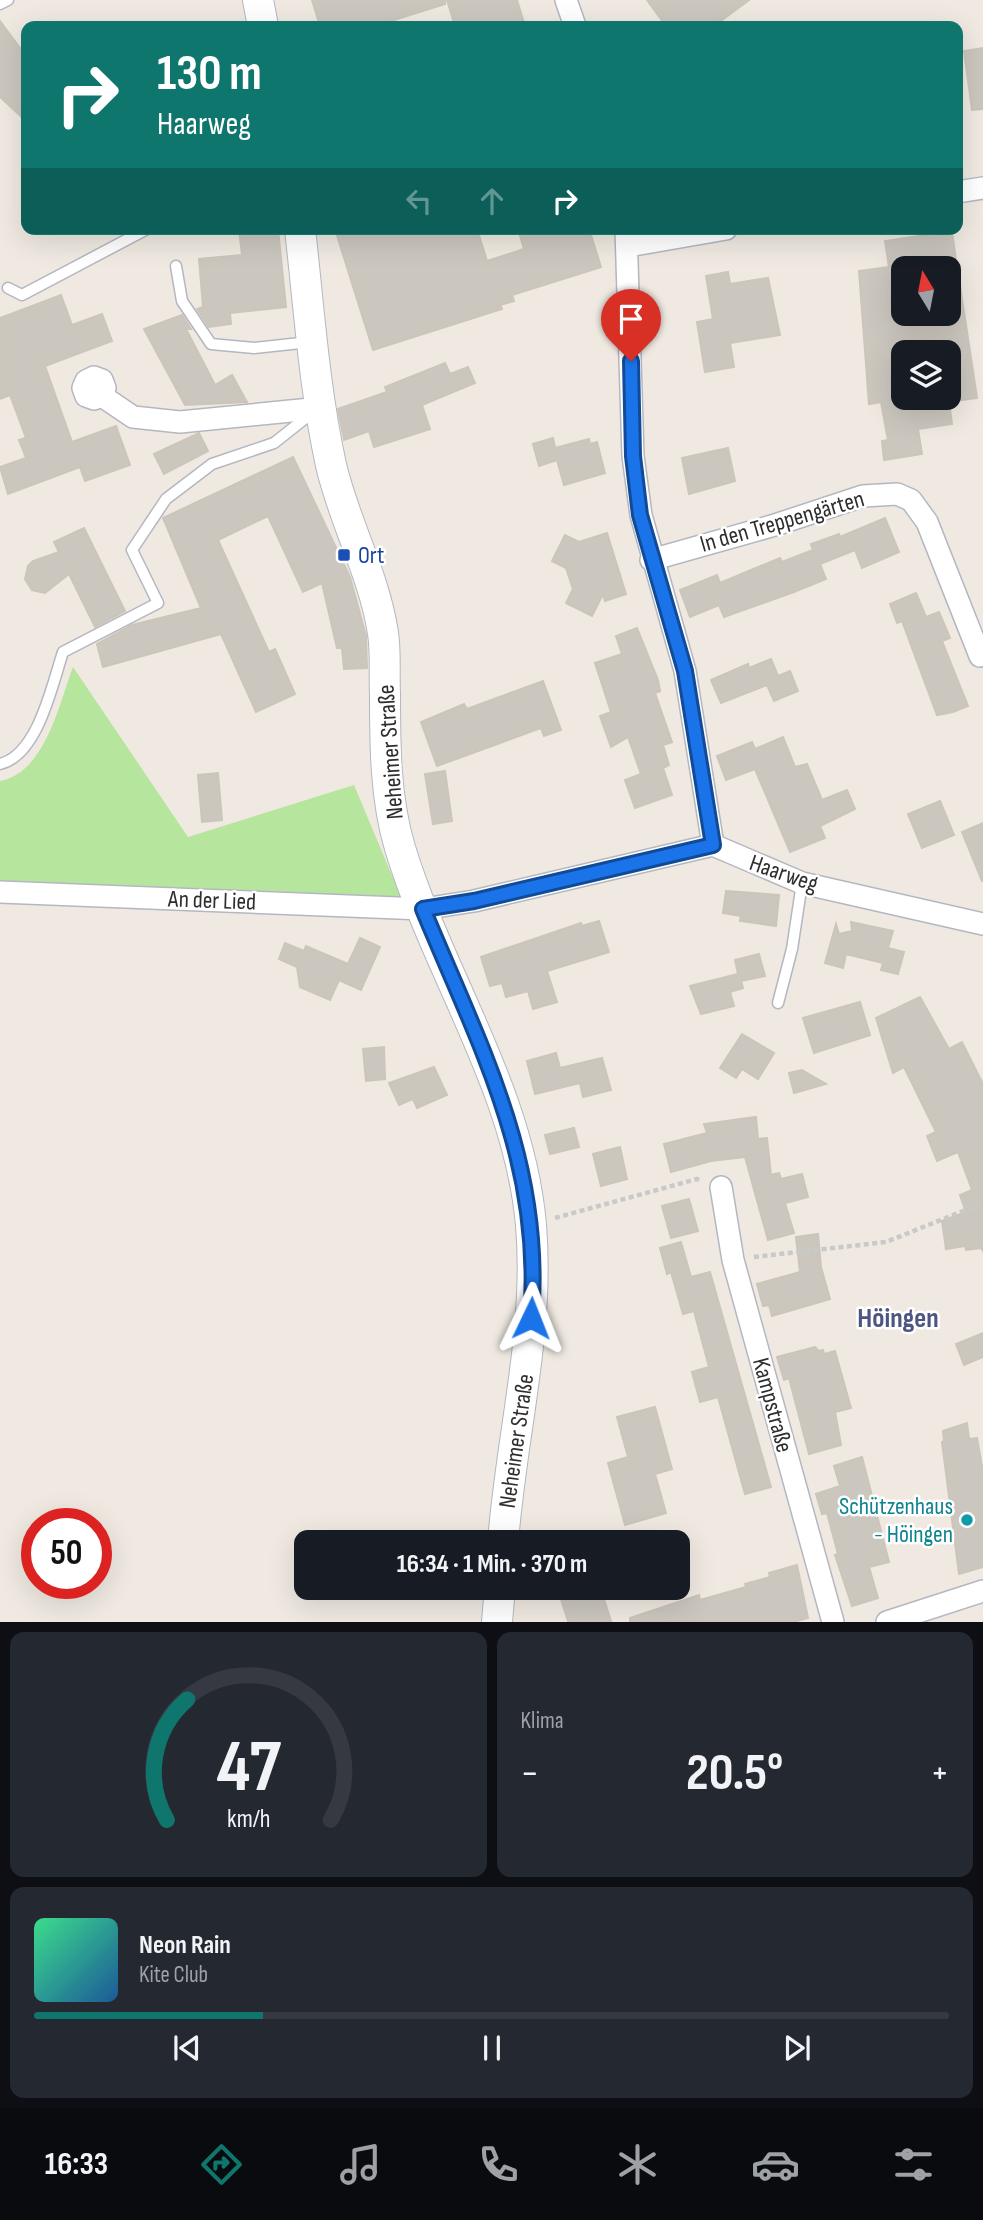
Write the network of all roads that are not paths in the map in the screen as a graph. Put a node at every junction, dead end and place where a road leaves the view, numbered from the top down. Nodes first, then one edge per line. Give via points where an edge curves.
1 (8, 0) edge
2 (258, 0) edge
3 (566, 0) edge
4 (0, 4) edge
5 (262, 21) edge
6 (573, 21) edge
7 (983, 188) edge
8 (963, 191) edge
9 (136, 235) edge
10 (301, 235) edge
11 (659, 235) edge
12 (626, 238) edge
13 (176, 266) dead end
14 (8, 288) dead end
15 (313, 342) junction
16 (102, 396) dead end
17 (319, 409) junction
18 (651, 559) junction
19 (980, 656) dead end
20 (0, 764) edge
21 (713, 845) junction
22 (802, 883) junction
23 (0, 892) edge
24 (423, 909) junction
25 (983, 923) edge
26 (778, 1003) dead end
27 (720, 1187) road end
28 (505, 1530) edge
29 (983, 1591) edge
30 (499, 1600) edge
31 (497, 1622) edge
32 (833, 1622) edge
33 (887, 1622) edge

1 - 4 lane
2 - 5 main road
3 - 6 street
7 - 8 street
9 - 14 lane via 22,295
10 - 15 main road, Neheimer Straße
11 - 12 street
12 - 18 street via 633,456
13 - 15 lane via 182,301 211,344 254,348
15 - 17 main road, Neheimer Straße
16 - 17 street via 133,416 180,422
17 - 20 lane via 274,443 212,464 166,499 132,550 158,603 63,652 36,733 10,762
17 - 24 main road, Neheimer Straße via 340,499 379,611 390,801 400,848
18 - 19 street, In den Treppengärten via 863,496 897,494 911,500 927,522
18 - 21 street via 685,671
21 - 22 street, Haarweg
21 - 24 street
22 - 25 street, Haarweg
22 - 26 lane via 793,949
23 - 24 street, An der Lied
24 - 28 main road, Neheimer Straße via 509,1118 524,1172 531,1225 531,1322
27 - 32 street, Kampstraße via 733,1260
29 - 33 street
30 - 31 main road

